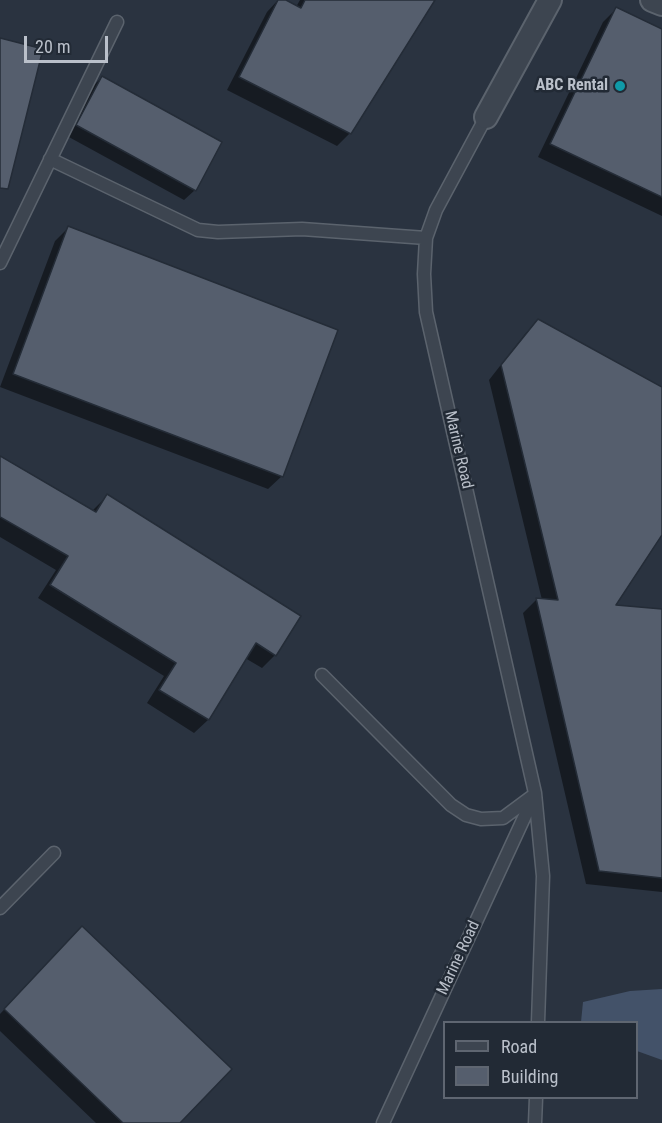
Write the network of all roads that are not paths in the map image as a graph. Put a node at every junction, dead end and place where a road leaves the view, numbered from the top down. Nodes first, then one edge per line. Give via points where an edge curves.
1 (550, 0) edge
2 (652, 0) edge
3 (662, 4) edge
4 (117, 22) dead end
5 (486, 117) joint
6 (50, 159) junction
7 (426, 238) junction
8 (0, 263) edge
9 (322, 675) dead end
10 (535, 793) junction
11 (54, 853) dead end
12 (0, 908) edge
13 (538, 1021) edge
14 (536, 1099) edge
15 (383, 1123) edge
16 (535, 1123) edge

1 - 5 street
2 - 3 street
4 - 6 lane
5 - 7 lane, Marine Road via 436,210
6 - 7 lane via 198,230 302,229
6 - 8 lane
7 - 10 lane, Marine Road via 426,312
9 - 10 lane via 451,805 466,815 503,818
10 - 13 lane, Marine Road via 543,876
10 - 15 lane, Marine Road
11 - 12 lane
14 - 16 lane

